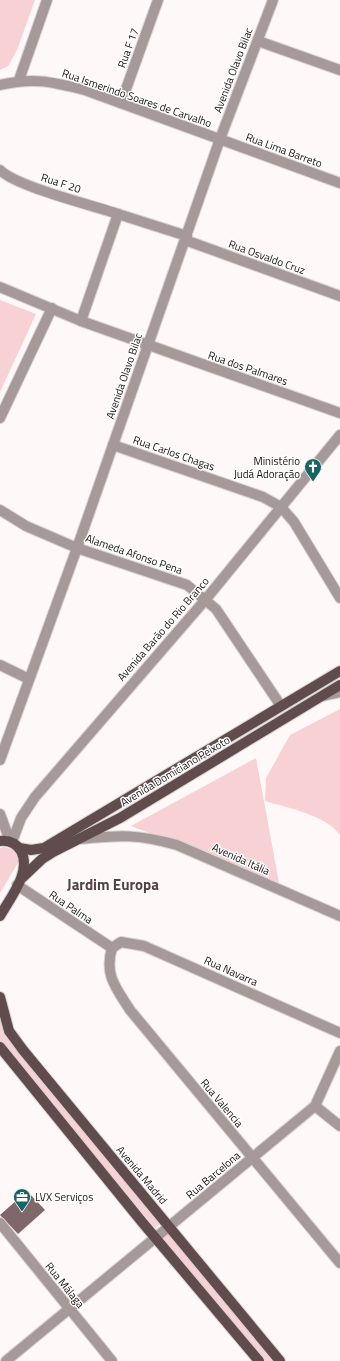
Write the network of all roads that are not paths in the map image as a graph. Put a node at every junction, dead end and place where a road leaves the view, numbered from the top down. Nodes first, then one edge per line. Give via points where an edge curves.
1 (47, 0) edge
2 (158, 0) edge
3 (273, 0) edge
4 (258, 41) junction
5 (340, 70) edge
6 (19, 80) junction
7 (0, 85) edge
8 (121, 103) junction
9 (220, 139) junction
10 (0, 170) edge
11 (340, 182) edge
12 (118, 214) junction
13 (186, 238) junction
14 (0, 287) edge
15 (340, 296) edge
16 (52, 308) junction
17 (81, 321) junction
18 (147, 346) junction
19 (340, 413) edge
20 (0, 418) edge
21 (340, 435) edge
22 (113, 445) junction
23 (280, 507) junction
24 (0, 510) edge
25 (77, 548) junction
26 (340, 598) edge
27 (206, 599) junction
28 (0, 666) edge
29 (340, 671) edge
30 (29, 679) junction
31 (340, 686) edge
32 (340, 692) edge
33 (323, 696) junction
34 (280, 706) junction
35 (0, 760) edge
36 (0, 814) edge
37 (120, 818) junction
38 (130, 835) junction
39 (80, 839) junction
40 (10, 843) edge
41 (20, 881) junction
42 (0, 916) edge
43 (340, 916) edge
44 (112, 948) junction
45 (0, 997) edge
46 (340, 1033) edge
47 (0, 1047) edge
48 (340, 1051) edge
49 (315, 1106) junction
50 (340, 1126) edge
51 (253, 1158) junction
52 (0, 1223) edge
53 (170, 1227) junction
54 (156, 1238) junction
55 (340, 1262) edge
56 (70, 1310) junction
57 (6, 1361) edge
58 (112, 1361) edge
59 (259, 1361) edge
60 (280, 1361) edge

1 - 6 street
2 - 8 street, Rua F 17
3 - 4 street, Avenida Olavo Bilac
4 - 5 street
4 - 9 street, Avenida Olavo Bilac
6 - 7 street, Rua Ismerindo Soares de Carvalho
6 - 8 street, Rua Ismerindo Soares de Carvalho via 46,80
8 - 9 street, Rua Ismerindo Soares de Carvalho
9 - 11 street, Rua Lima Barreto
9 - 13 street, Avenida Olavo Bilac
10 - 12 street, Rua F 20 via 21,182
12 - 13 street, Rua F 20
12 - 17 street
13 - 15 street, Rua Osvaldo Cruz
13 - 18 street, Avenida Olavo Bilac
14 - 16 street
16 - 17 street
16 - 20 street
17 - 18 street
18 - 19 street, Rua dos Palmares
18 - 22 street, Avenida Olavo Bilac
21 - 23 street, Avenida Barão do Rio Branco
22 - 23 street, Rua Carlos Chagas via 263,497
22 - 25 street, Avenida Olavo Bilac
23 - 26 street, Rua Carlos Chagas via 294,522
23 - 27 street, Avenida Barão do Rio Branco
24 - 25 street, Alameda Afonso Pena via 26,526
25 - 27 street, Alameda Afonso Pena via 187,585
25 - 30 street, Avenida Olavo Bilac
27 - 34 street, Alameda Afonso Pena via 216,609
27 - 40 street, Avenida Barão do Rio Branco via 35,797 21,818
28 - 30 street
29 - 34 main road, Avenida Domiciano Peixoto
30 - 35 street, Avenida Olavo Bilac
31 - 33 main road, Avenida Domiciano Peixoto
32 - 33 street
33 - 37 main road, Avenida Domiciano Peixoto
34 - 40 main road, Avenida Domiciano Peixoto via 44,848 31,850
36 - 40 street
37 - 38 street via 122,828
37 - 39 main road, Avenida Domiciano Peixoto
38 - 39 street, Avenida Itália
38 - 43 street, Avenida Itália via 178,845
39 - 41 main road, Avenida Domiciano Peixoto via 42,859
40 - 41 main road via 24,859
41 - 42 main road
41 - 44 street, Rua Palma
44 - 46 street, Rua Navarra via 122,942 144,946
44 - 51 street, Rua Valencia via 108,961 112,980 130,1010
45 - 53 main road, Avenida Madrid via 9,1031 18,1044
47 - 54 main road
48 - 49 street, Rua Barcelona
49 - 50 street
49 - 51 street, Rua Barcelona
51 - 53 street, Rua Barcelona
51 - 55 street, Rua Valencia
52 - 56 street, Rua Málaga
53 - 54 street, Rua Barcelona
53 - 60 main road, Avenida Madrid
54 - 56 street, Rua Barcelona
54 - 59 main road
56 - 57 street, Rua Barcelona
56 - 58 street, Rua Málaga

